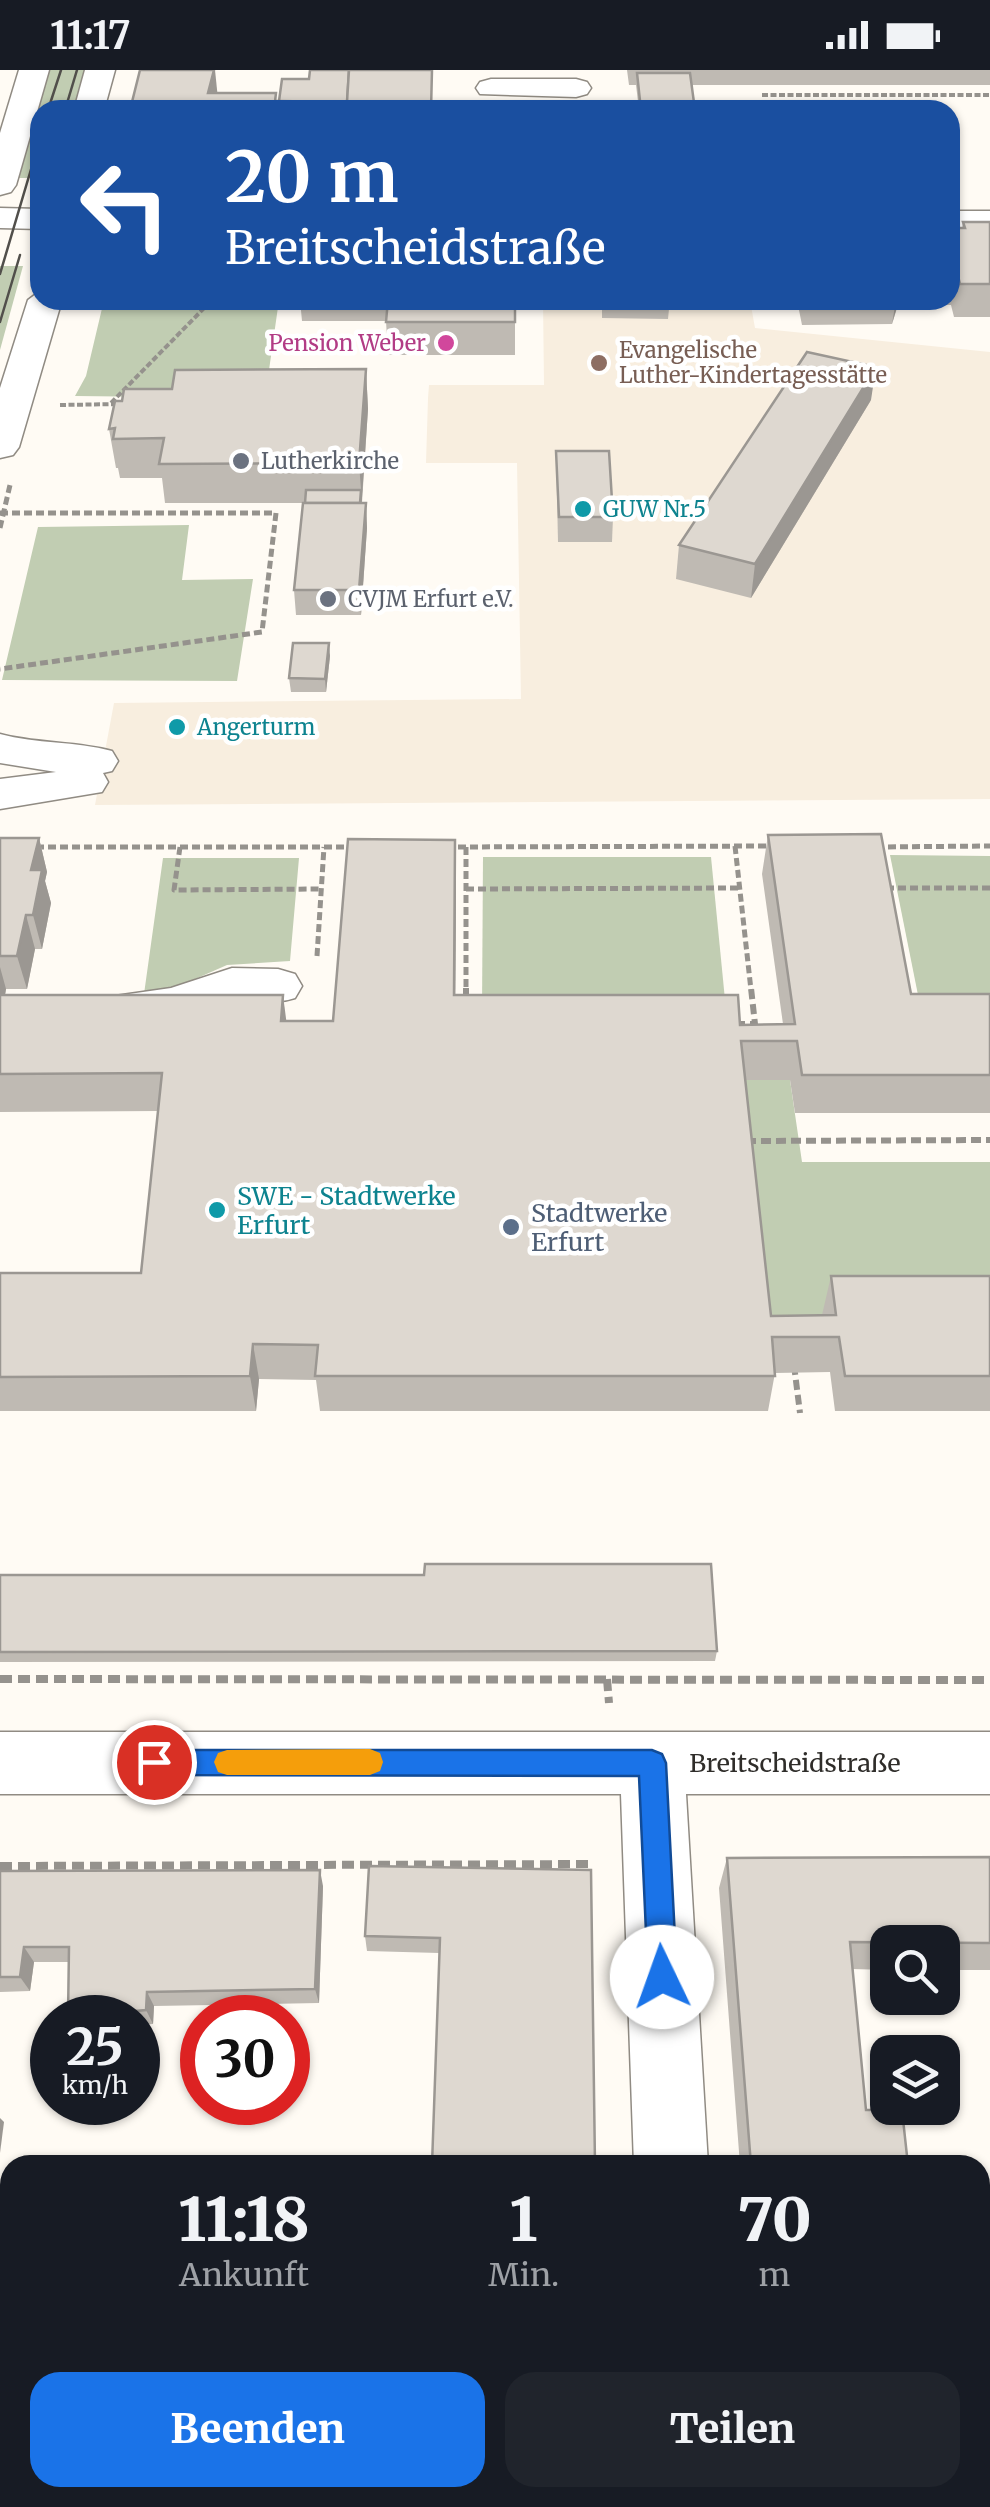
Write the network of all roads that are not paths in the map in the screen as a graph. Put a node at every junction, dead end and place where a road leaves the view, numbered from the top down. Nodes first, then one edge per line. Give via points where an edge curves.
1 (34, 70) edge
2 (100, 70) edge
3 (491, 89) edge
4 (576, 89) edge
5 (92, 100) edge
6 (0, 185) edge
7 (0, 218) edge
8 (30, 219) edge
9 (960, 221) edge
10 (990, 221) edge
11 (42, 310) edge
12 (0, 447) edge
13 (0, 748) edge
14 (0, 794) edge
15 (298, 974) road end
16 (75, 1010) edge
17 (0, 1763) edge
18 (652, 1763) junction
19 (990, 1763) edge
20 (671, 2155) edge

1 - 6 street
2 - 5 street
3 - 4 street
7 - 8 street
9 - 10 street
11 - 12 street
13 - 14 street via 94,772
15 - 16 street via 232,985 174,1005
17 - 18 street, Breitscheidstraße
18 - 19 street, Breitscheidstraße
18 - 20 street

